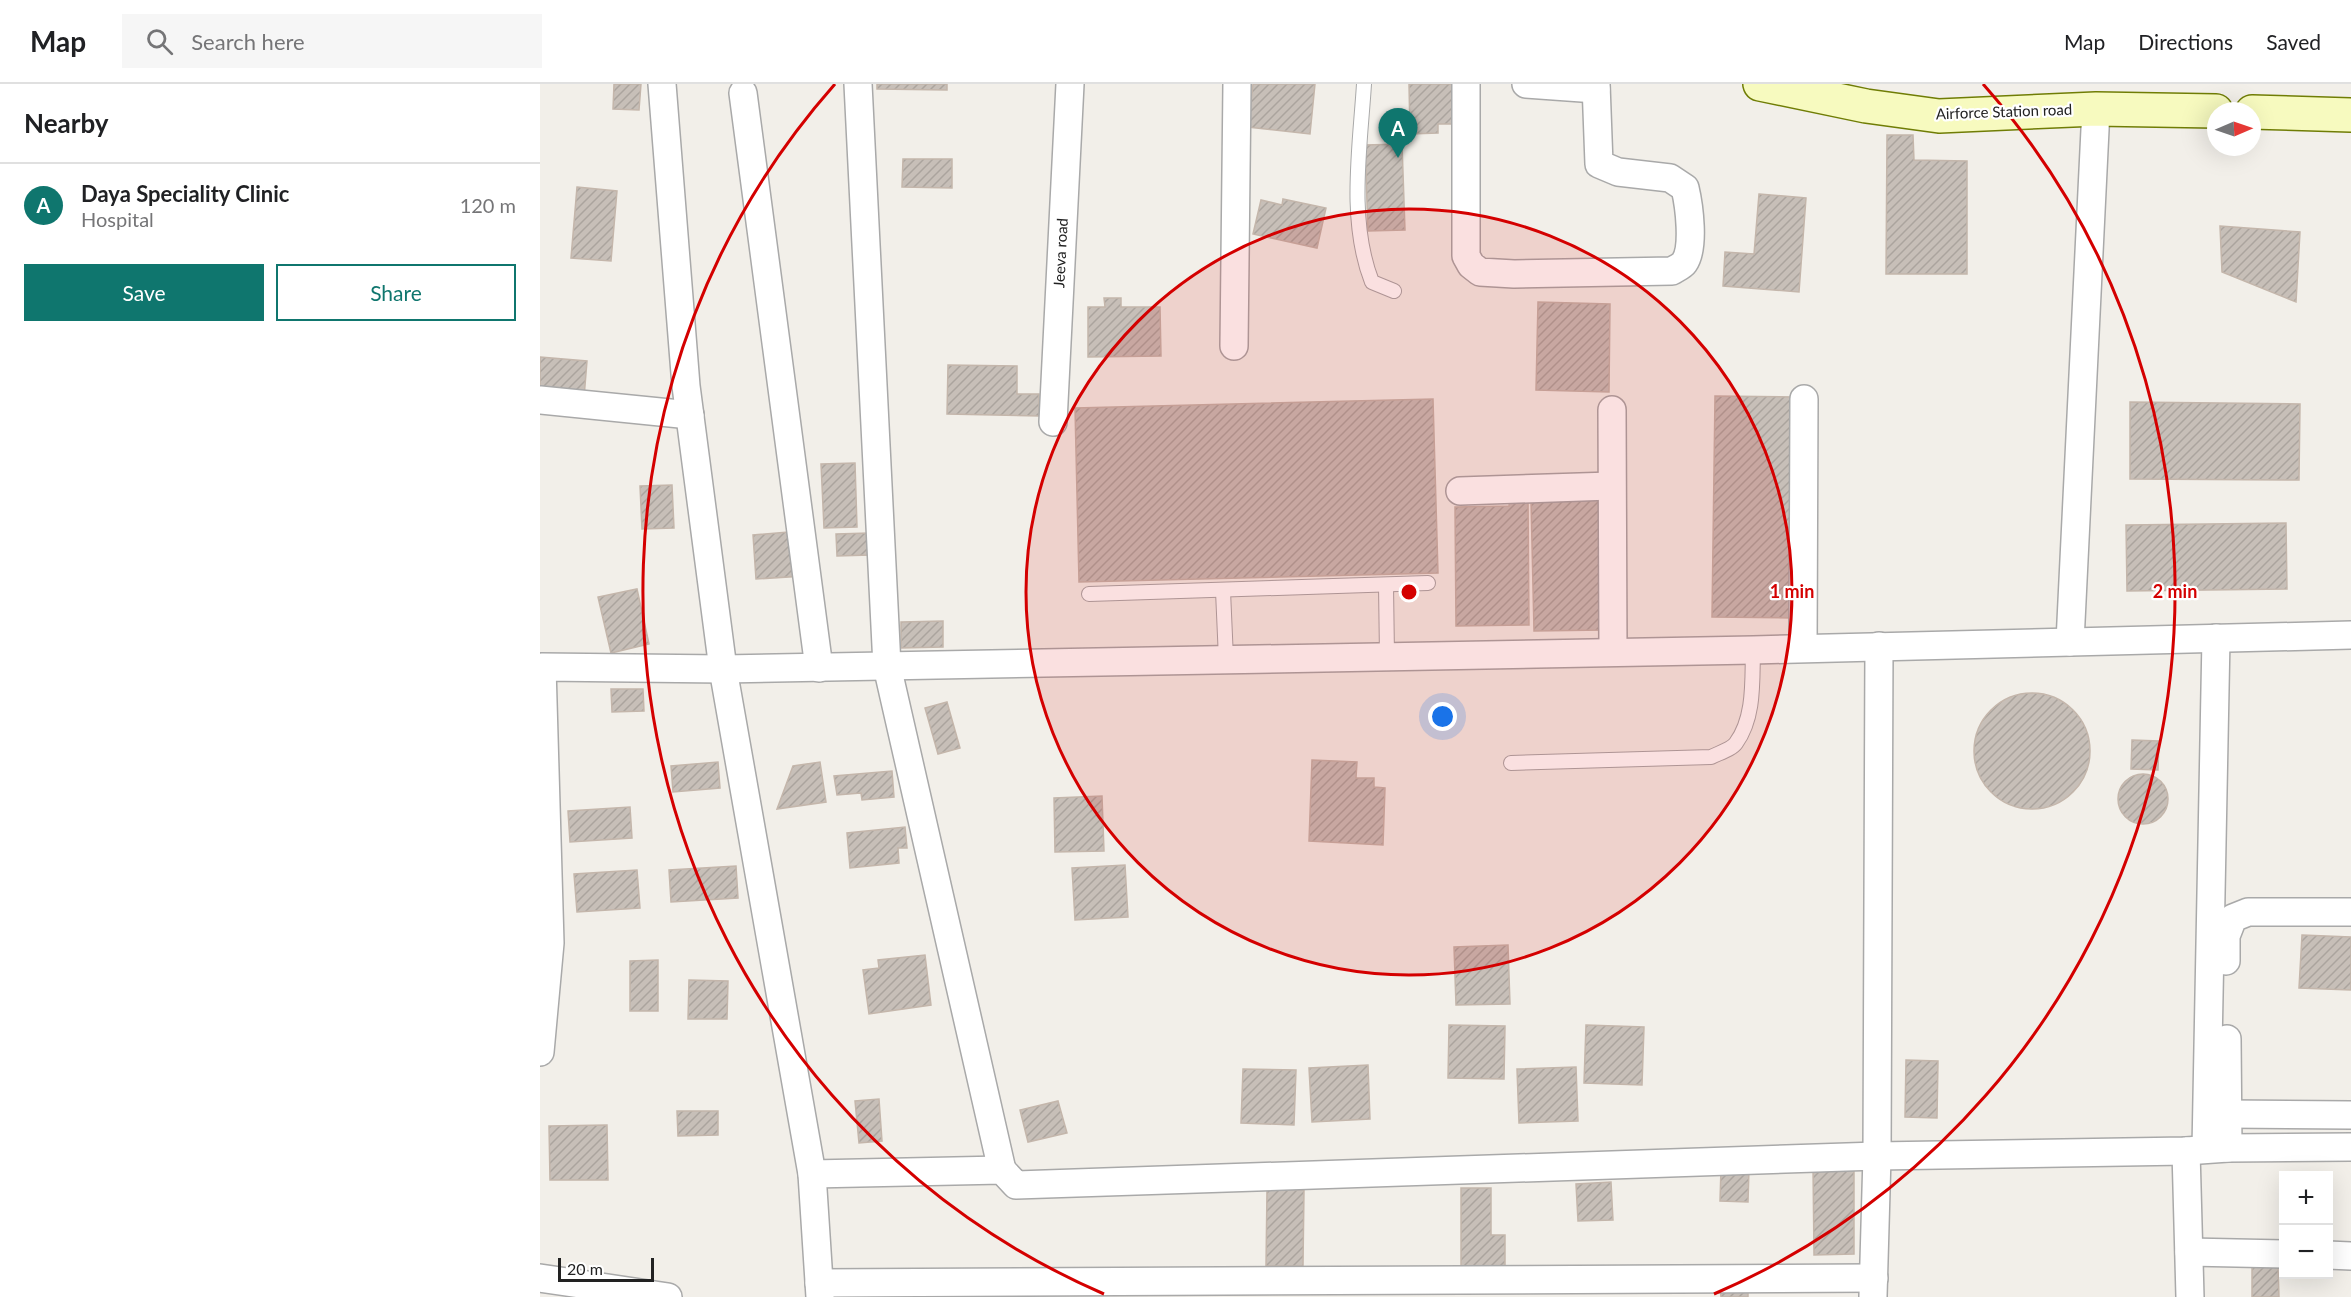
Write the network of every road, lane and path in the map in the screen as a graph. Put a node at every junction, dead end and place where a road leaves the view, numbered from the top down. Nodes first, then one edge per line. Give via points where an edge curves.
1 (662, 84) edge
2 (858, 84) edge
3 (1070, 84) edge
4 (1237, 84) edge
5 (1364, 84) edge
6 (1466, 84) edge
7 (1526, 84) edge
8 (1760, 84) edge
9 (1596, 86) edge
10 (743, 93) dead end
11 (2097, 109) junction
12 (2207, 111) edge
13 (2261, 112) edge
14 (2351, 115) edge
15 (1394, 291) dead end
16 (1234, 346) dead end
17 (1804, 399) dead end
18 (540, 400) edge
19 (1612, 410) dead end
20 (690, 415) junction
21 (1053, 422) dead end
22 (1611, 486) junction
23 (1460, 491) dead end
24 (1428, 583) dead end
25 (1386, 585) junction
26 (1223, 591) junction
27 (1089, 594) dead end
28 (2351, 635) edge
29 (2216, 638) junction
30 (2070, 642) junction
31 (1879, 646) junction
32 (1803, 647) junction
33 (1753, 650) junction
34 (1613, 651) junction
35 (1387, 656) junction
36 (1226, 659) junction
37 (887, 666) junction
38 (541, 668) edge
39 (819, 668) junction
40 (723, 669) junction
41 (1511, 763) dead end
42 (2351, 912) edge
43 (540, 1052) edge
44 (2227, 1114) junction
45 (2351, 1115) edge
46 (2351, 1148) edge
47 (2207, 1149) junction
48 (1877, 1156) junction
49 (1002, 1170) junction
50 (812, 1174) junction
51 (2189, 1252) junction
52 (2279, 1254) edge
53 (2333, 1255) edge
54 (2351, 1256) edge
55 (540, 1278) edge
56 (1874, 1288) edge
57 (566, 1289) edge
58 (819, 1290) edge
59 (668, 1297) edge
60 (2190, 1297) edge

1 - 20 street
2 - 37 street
3 - 21 street, Jeeva road
4 - 16 street
5 - 15 lane via 1358,192 1365,264 1372,282
6 - 9 street via 1466,256 1471,265 1480,272 1514,274 1672,271 1684,263 1688,250 1691,216 1685,188 1670,178 1618,172 1599,164
7 - 9 street
8 - 11 street, Airforce Station road via 1866,106 1939,116
10 - 39 street
11 - 12 street, Airforce Station road
11 - 30 street
13 - 14 street
17 - 32 street
18 - 20 street
19 - 22 street
20 - 40 street
22 - 23 street
22 - 34 street
24 - 25 lane
25 - 26 lane
25 - 35 lane
26 - 27 lane
26 - 36 lane
28 - 29 street
29 - 30 street
29 - 47 street
30 - 31 street
31 - 32 street
31 - 48 street
32 - 33 street
33 - 34 street
33 - 41 lane via 1752,693 1746,722 1736,745 1712,757
34 - 35 street
35 - 36 street
36 - 37 street
37 - 39 street
37 - 49 street
38 - 40 street
38 - 43 street via 550,943
39 - 40 street
40 - 50 street
42 - 44 street via 2248,912 2233,918 2226,936
44 - 45 street
44 - 47 street
46 - 47 street
47 - 48 street
47 - 51 street
48 - 49 street via 1016,1185
48 - 56 street
49 - 50 street
50 - 58 street
51 - 52 street
51 - 60 street
53 - 54 street
55 - 57 street
56 - 58 street
57 - 59 street

